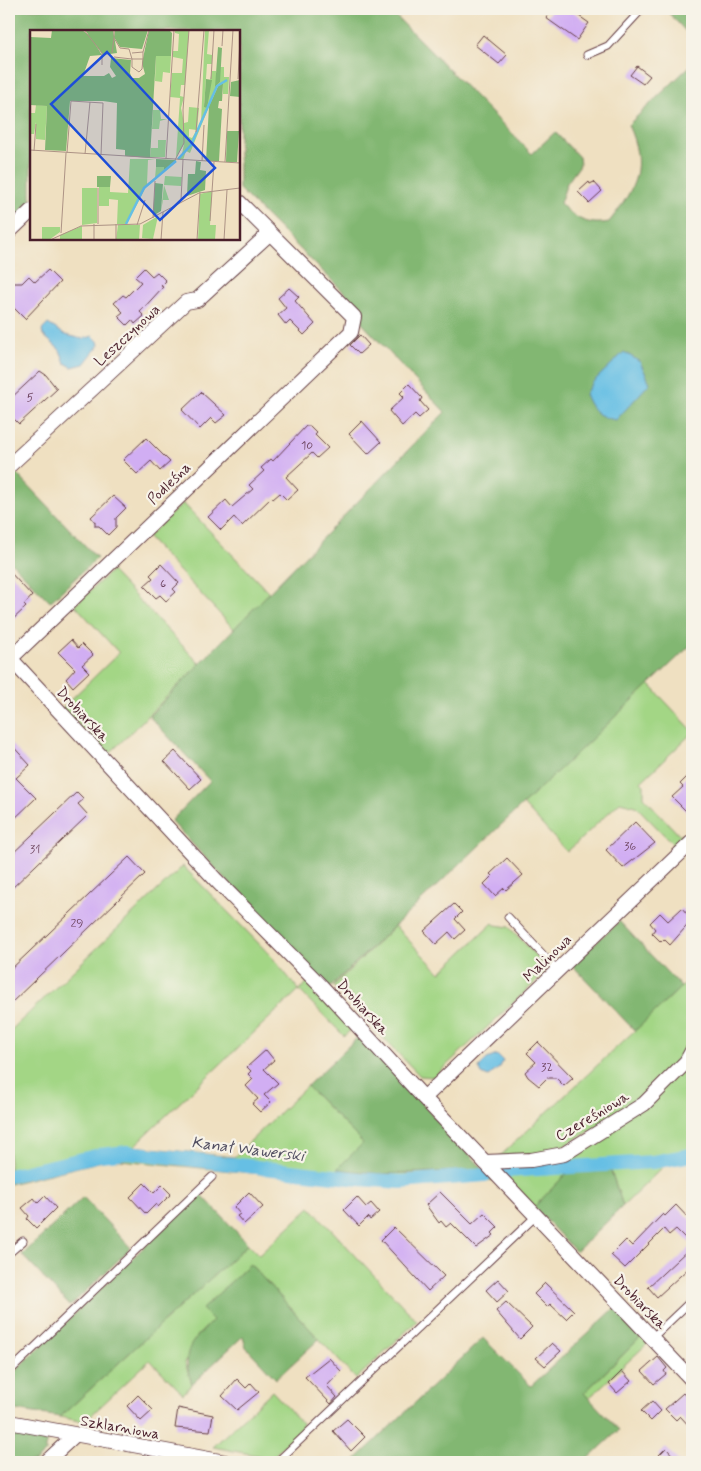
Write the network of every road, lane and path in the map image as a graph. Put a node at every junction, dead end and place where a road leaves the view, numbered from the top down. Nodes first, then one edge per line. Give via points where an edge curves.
1 (642, 9) edge
2 (587, 55) dead end
3 (240, 203) edge
4 (30, 212) edge
5 (9, 232) edge
6 (270, 233) junction
7 (9, 466) edge
8 (9, 658) edge
9 (692, 842) edge
10 (508, 917) dead end
11 (558, 971) junction
12 (692, 1051) edge
13 (424, 1098) junction
14 (485, 1162) junction
15 (212, 1178) dead end
16 (536, 1216) junction
17 (23, 1241) dead end
18 (9, 1253) edge
19 (692, 1300) edge
20 (652, 1338) junction
21 (9, 1372) edge
22 (692, 1380) edge
23 (9, 1422) edge
24 (75, 1435) junction
25 (46, 1462) edge
26 (225, 1462) edge
27 (277, 1462) edge

1 - 2 lane via 608,46
3 - 6 street
4 - 5 street
6 - 7 street, Leszczynowa via 196,300 186,302
6 - 8 street, Podleśna via 354,316 351,332
8 - 13 street, Drobiarska
9 - 11 street, Malinowa
10 - 11 lane
11 - 13 street, Malinowa
12 - 14 street, Czereśniowa via 686,1062 644,1104 564,1154 531,1160
13 - 14 street, Drobiarska
14 - 16 street, Drobiarska
15 - 21 lane
16 - 20 street, Drobiarska
16 - 27 lane
17 - 18 lane
19 - 20 lane
20 - 22 street, Drobiarska
23 - 24 street, Szklarniowa
24 - 25 street
24 - 26 street, Szklarniowa

